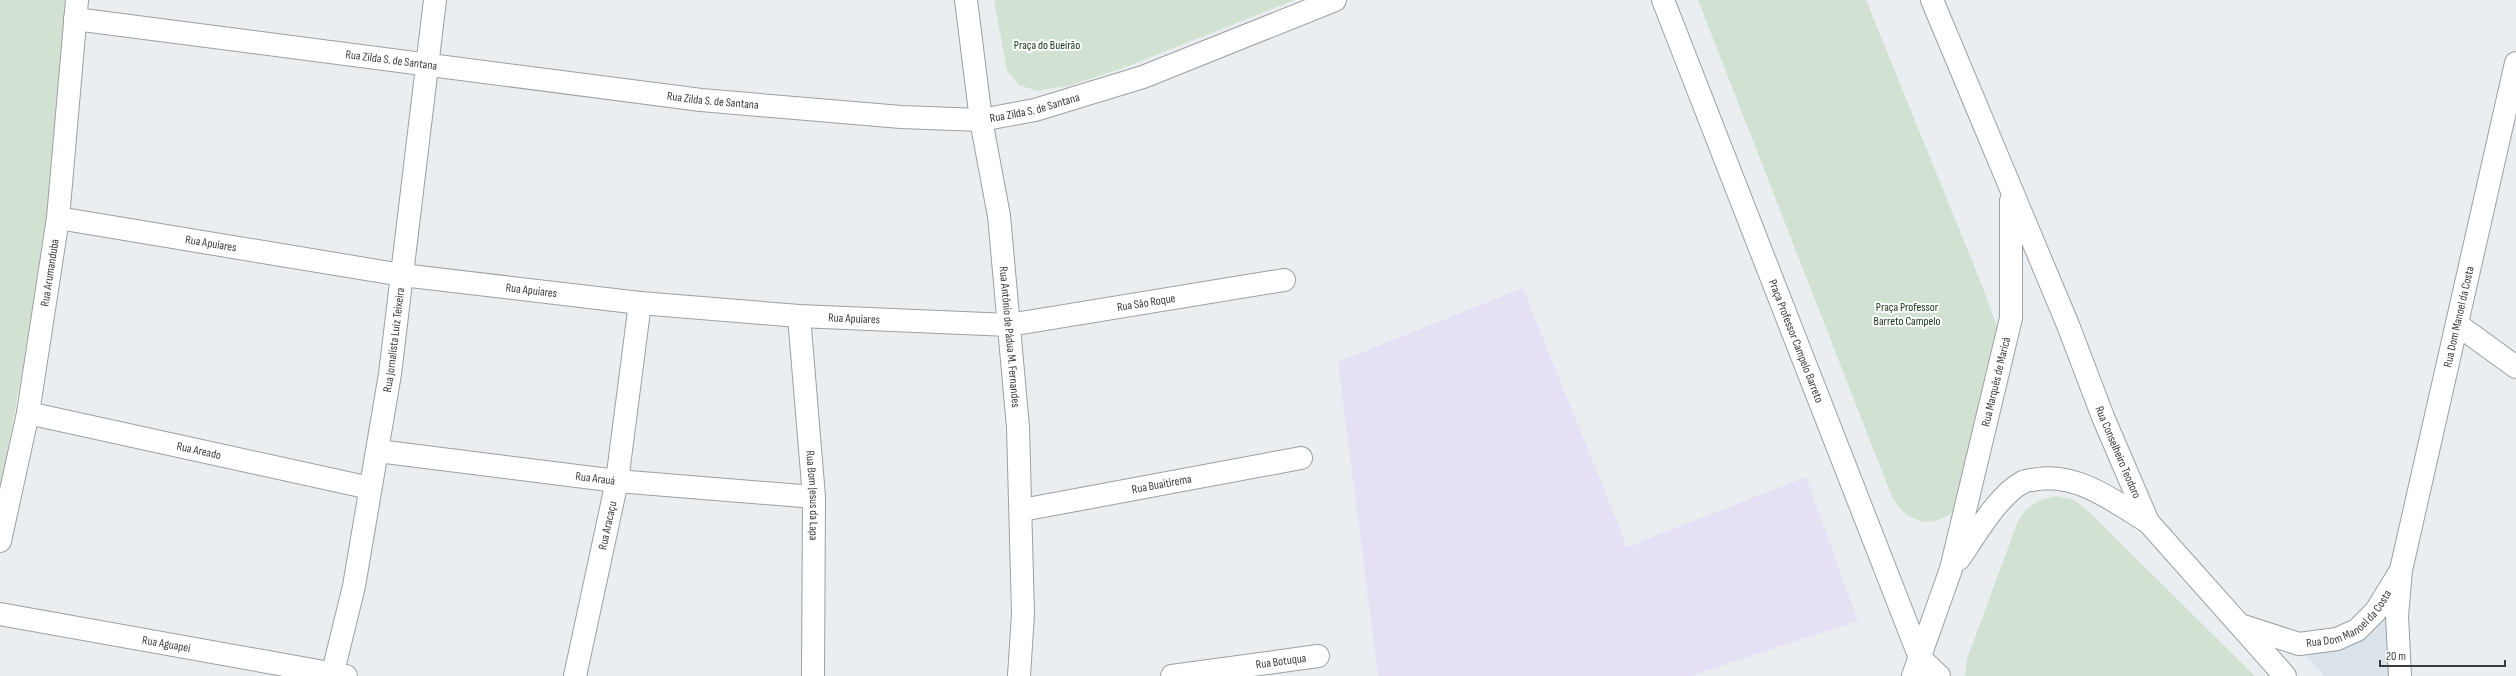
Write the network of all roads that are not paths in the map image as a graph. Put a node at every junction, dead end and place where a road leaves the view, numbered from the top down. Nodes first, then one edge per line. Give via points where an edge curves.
1 (435, 0) edge
2 (966, 0) edge
3 (1335, 0) edge
4 (1663, 0) edge
5 (1932, 0) edge
6 (76, 10) edge
7 (2516, 63) edge
8 (428, 66) junction
9 (981, 120) junction
10 (2011, 192) junction
11 (58, 218) junction
12 (402, 275) junction
13 (1284, 280) dead end
14 (640, 303) junction
15 (799, 316) junction
16 (1009, 325) junction
17 (2458, 325) junction
18 (2516, 367) edge
19 (28, 413) junction
20 (378, 451) junction
21 (1301, 458) dead end
22 (618, 481) junction
23 (370, 488) junction
24 (814, 497) junction
25 (1022, 510) junction
26 (2148, 522) junction
27 (0, 542) edge
28 (1951, 570) junction
29 (2401, 570) junction
30 (0, 614) edge
31 (2238, 625) junction
32 (1318, 656) dead end
33 (1917, 667) edge
34 (337, 675) edge
35 (575, 676) edge
36 (813, 676) edge
37 (1019, 676) edge
38 (1172, 676) edge
39 (1939, 676) edge
40 (2285, 676) edge
41 (2400, 676) edge

1 - 8 street, Rua Jornalista Luiz Teixeira
2 - 9 street, Rua Antônio de Pádua M. Fernandes
3 - 9 street, Rua Zilda S. de Santana via 1142,77 1035,110
4 - 33 street, Praça Professor Campelo Barreto
5 - 10 street
6 - 8 street, Rua Zilda S. de Santana
6 - 11 street, Rua Arumanduba
7 - 17 street, Rua Dom Manoel da Costa
8 - 9 street, Rua Zilda S. de Santana via 701,100 901,117
8 - 12 street, Rua Jornalista Luiz Teixeira
9 - 16 street, Rua Antônio de Pádua M. Fernandes via 998,216
10 - 26 street, Rua Conselheiro Teodoro via 2068,325 2102,417
10 - 28 street, Rua Marquês de Maricá via 2011,318
11 - 12 street, Rua Apuiares
11 - 19 street, Rua Arumanduba
12 - 14 street, Rua Apuiares
12 - 20 street, Rua Jornalista Luiz Teixeira
13 - 16 street, Rua São Roque
14 - 15 street, Rua Apuiares
14 - 22 street, Rua Aracaçu
15 - 16 street, Rua Apuiares
15 - 24 street, Rua Bom Jesus da Lapa
16 - 25 street, Rua Antônio de Pádua M. Fernandes
17 - 18 street
17 - 29 street, Rua Dom Manoel da Costa
19 - 23 street, Rua Areado
19 - 27 street, Rua Arumanduba
20 - 22 street, Rua Arauá
20 - 23 street, Rua Jornalista Luiz Teixeira
21 - 25 street, Rua Buaitirema
22 - 24 street, Rua Arauá
22 - 35 street, Rua Aracaçu
23 - 34 street, Rua Jornalista Luiz Teixeira
24 - 36 street, Rua Bom Jesus da Lapa
25 - 37 street, Rua Antônio de Pádua M. Fernandes via 1023,614
26 - 28 street, Rua Marquês de Maricá via 2076,482 2050,477 2023,482 1995,507
26 - 31 street, Rua Conselheiro Teodoro
28 - 33 street, Rua Marquês de Maricá
29 - 31 street, Rua Dom Manoel da Costa via 2376,610 2357,630 2336,639 2299,644
29 - 41 street, Rua Dom Manoel da Costa via 2397,616
30 - 34 street, Rua Aguapei
31 - 40 street, Rua Conselheiro Teodoro
32 - 38 street, Rua Botuqua
33 - 39 street, Praça Professor Campelo Barreto

